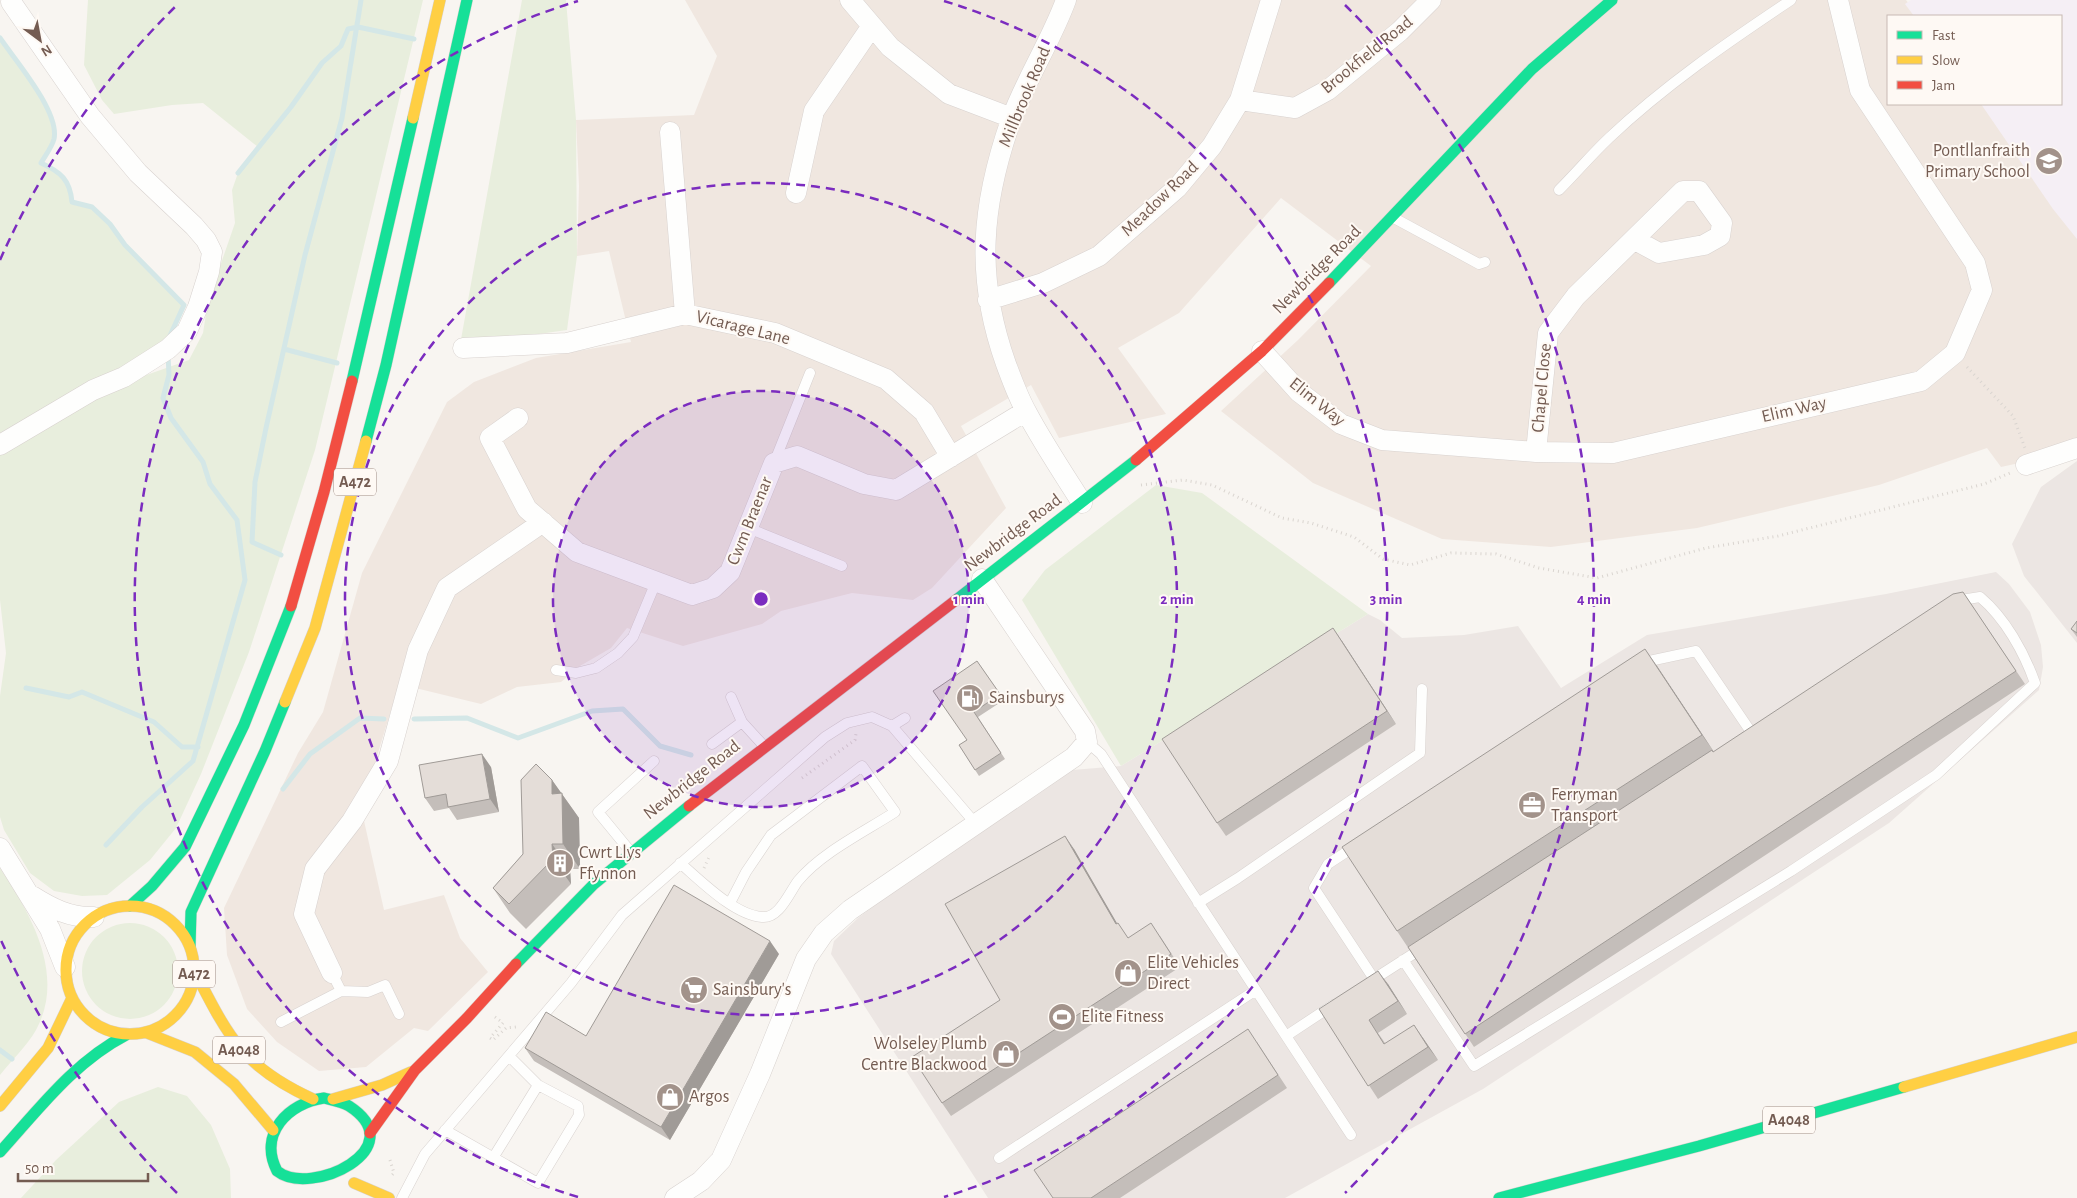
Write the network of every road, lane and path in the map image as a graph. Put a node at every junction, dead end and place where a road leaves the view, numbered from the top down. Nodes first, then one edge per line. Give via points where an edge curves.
1 (440, 0) edge
2 (467, 0) edge
3 (850, 0) edge
4 (1066, 0) edge
5 (1271, 0) edge
6 (1431, 0) edge
7 (1612, 0) edge
8 (1791, 0) edge
9 (1838, 0) edge
10 (11, 2) dead end
11 (872, 26) junction
12 (1240, 100) junction
13 (1012, 118) junction
14 (670, 132) dead end
15 (1559, 190) dead end
16 (796, 193) dead end
17 (1393, 217) junction
18 (1635, 240) dead end
19 (1486, 262) dead end
20 (988, 300) junction
21 (685, 314) junction
22 (463, 348) dead end
23 (1262, 350) junction
24 (1955, 354) junction
25 (810, 373) dead end
26 (1026, 411) junction
27 (518, 418) dead end
28 (0, 445) edge
29 (2077, 448) edge
30 (1536, 452) junction
31 (951, 457) junction
32 (774, 463) junction
33 (2029, 464) junction
34 (1145, 484) dead end
35 (1082, 503) junction
36 (542, 522) junction
37 (748, 528) junction
38 (842, 566) dead end
39 (982, 578) junction
40 (656, 582) junction
41 (1946, 607) edge
42 (1630, 668) edge
43 (556, 670) dead end
44 (1422, 689) dead end
45 (731, 697) dead end
46 (905, 718) dead end
47 (742, 722) junction
48 (892, 726) junction
49 (1754, 735) edge
50 (1087, 742) junction
51 (712, 744) dead end
52 (764, 746) junction
53 (654, 761) dead end
54 (975, 823) junction
55 (1370, 836) edge
56 (0, 848) edge
57 (631, 852) junction
58 (680, 863) junction
59 (32, 896) junction
60 (730, 903) junction
61 (1198, 903) junction
62 (130, 906) junction
63 (94, 917) junction
64 (1436, 939) edge
65 (190, 946) junction
66 (1402, 960) junction
67 (66, 966) junction
68 (195, 972) junction
69 (1374, 979) junction
70 (337, 982) junction
71 (1358, 989) edge
72 (1256, 990) junction
73 (72, 998) junction
74 (1342, 1000) edge
75 (498, 1008) dead end
76 (399, 1014) dead end
77 (281, 1022) dead end
78 (147, 1032) junction
79 (528, 1034) junction
80 (126, 1035) junction
81 (1286, 1036) junction
82 (2077, 1037) edge
83 (509, 1056) junction
84 (415, 1070) junction
85 (538, 1085) junction
86 (313, 1099) junction
87 (333, 1099) junction
88 (0, 1106) edge
89 (273, 1130) junction
90 (445, 1130) junction
91 (370, 1133) junction
92 (1351, 1135) dead end
93 (0, 1152) edge
94 (493, 1158) junction
95 (999, 1158) dead end
96 (294, 1190) dead end
97 (386, 1197) edge
98 (402, 1198) edge
99 (675, 1198) edge
100 (1499, 1198) edge

1 - 62 main road, A472 via 359,352 290,611 244,725 184,847 152,886
2 - 65 main road, A472 via 386,365 315,628 265,752 191,912
3 - 11 street
4 - 13 street, Millbrook Road
5 - 12 street, Meadow Road
6 - 12 street, Brookfield Road via 1400,31 1328,90 1295,108
7 - 17 main road, Newbridge Road via 1532,69
8 - 15 lane via 1699,64 1630,119
9 - 24 street, Elim Way via 1860,90 1975,263 1982,290
10 - 28 street via 90,116 138,173 194,226 212,252 209,272 187,331 168,349
11 - 13 street via 890,47 949,94
11 - 16 street via 814,111
12 - 20 street, Meadow Road via 1212,146 1177,188 1099,256 1043,283
13 - 20 street, Millbrook Road via 993,177 985,244
14 - 21 street
17 - 19 lane via 1479,264
17 - 23 main road, Newbridge Road
18 - 30 street, Chapel Close via 1576,296 1548,333
20 - 26 street, Millbrook Road via 995,334
21 - 22 street, Vicarage Lane via 567,343
21 - 31 street, Vicarage Lane via 775,333 886,379 924,412
23 - 30 street, Elim Way via 1299,392 1341,424 1382,440
23 - 35 main road, Newbridge Road via 1175,428
24 - 30 street, Elim Way via 1920,381 1613,453
24 - 33 path via 2013,416
25 - 32 lane
26 - 31 street, Cwm Braenar
26 - 35 street, Millbrook Road
27 - 36 street, Cwm Braenar via 490,438 527,509
29 - 33 street
31 - 32 street, Cwm Braenar via 896,490 864,484 797,456
32 - 37 street, Cwm Braenar
33 - 34 path via 1984,484 1778,536 1706,548 1597,578 1539,568 1496,554 1451,553 1410,565 1384,559 1354,537 1282,518 1212,484 1183,480
35 - 39 main road, Newbridge Road
36 - 40 street, Cwm Braenar via 577,552
36 - 70 street via 447,588 418,650 388,761 352,821 315,869 304,914
37 - 38 lane
37 - 40 street, Cwm Braenar via 730,572 713,588 692,595
39 - 50 street via 1085,731
39 - 52 main road, Newbridge Road
40 - 43 lane via 632,638 618,653 596,668 576,673
41 - 66 lane via 1954,602 1980,597 1996,610 2029,666 2035,683 1936,775 1791,871 1474,1066
42 - 49 lane via 1647,661 1696,651
44 - 61 lane via 1420,754
45 - 47 lane
46 - 48 lane
47 - 51 lane
47 - 52 lane
48 - 54 lane
48 - 58 lane via 872,717 847,723 824,737
50 - 54 street via 1074,757
50 - 61 lane via 1101,754
52 - 57 main road, Newbridge Road
53 - 57 lane via 598,812
54 - 99 street via 850,910 824,933 806,959 721,1160 701,1181
55 - 69 lane via 1328,864 1314,888
56 - 59 street
57 - 84 main road, Newbridge Road via 539,938
58 - 60 lane
58 - 79 lane via 622,915 572,983
59 - 63 street via 70,914
59 - 67 street
60 - 60 lane via 763,918 774,915 799,880 825,856 895,812 862,766 771,835
61 - 72 lane
62 - 63 main road, A472 via 111,909
62 - 65 main road, A472 via 149,909 166,917
63 - 67 main road, A472 via 73,941
64 - 66 lane
65 - 68 main road, A472
66 - 69 lane
67 - 73 main road, A472 via 67,986
68 - 78 main road, A472 via 184,1004 162,1026
68 - 86 main road, A4048 via 220,1022 251,1063 280,1084
69 - 71 lane
70 - 76 lane via 368,992 385,986
70 - 77 lane
72 - 81 lane
72 - 95 lane
73 - 80 main road, A472 via 87,1018 102,1028
73 - 88 main road via 48,1048
74 - 81 lane
75 - 79 path via 492,1015 503,1023 490,1038 493,1040 506,1028 519,1026
78 - 80 main road, A472
78 - 89 main road, A4048 via 195,1052 234,1084
79 - 83 lane
80 - 93 main road, A472 via 101,1048 76,1069
81 - 92 lane
82 - 100 main road, A4048 via 1698,1146
83 - 85 lane
83 - 90 lane
84 - 87 main road, Newbridge Road via 382,1085
84 - 91 main road, Newbridge Road
85 - 94 lane
85 - 94 lane via 578,1106 579,1115 538,1183
86 - 87 main road
86 - 89 main road via 290,1113
87 - 91 main road via 347,1104 357,1113
89 - 96 main road via 270,1147 273,1164 281,1179
90 - 94 lane
90 - 98 lane via 424,1154
91 - 97 main road via 372,1148 365,1170 351,1185

